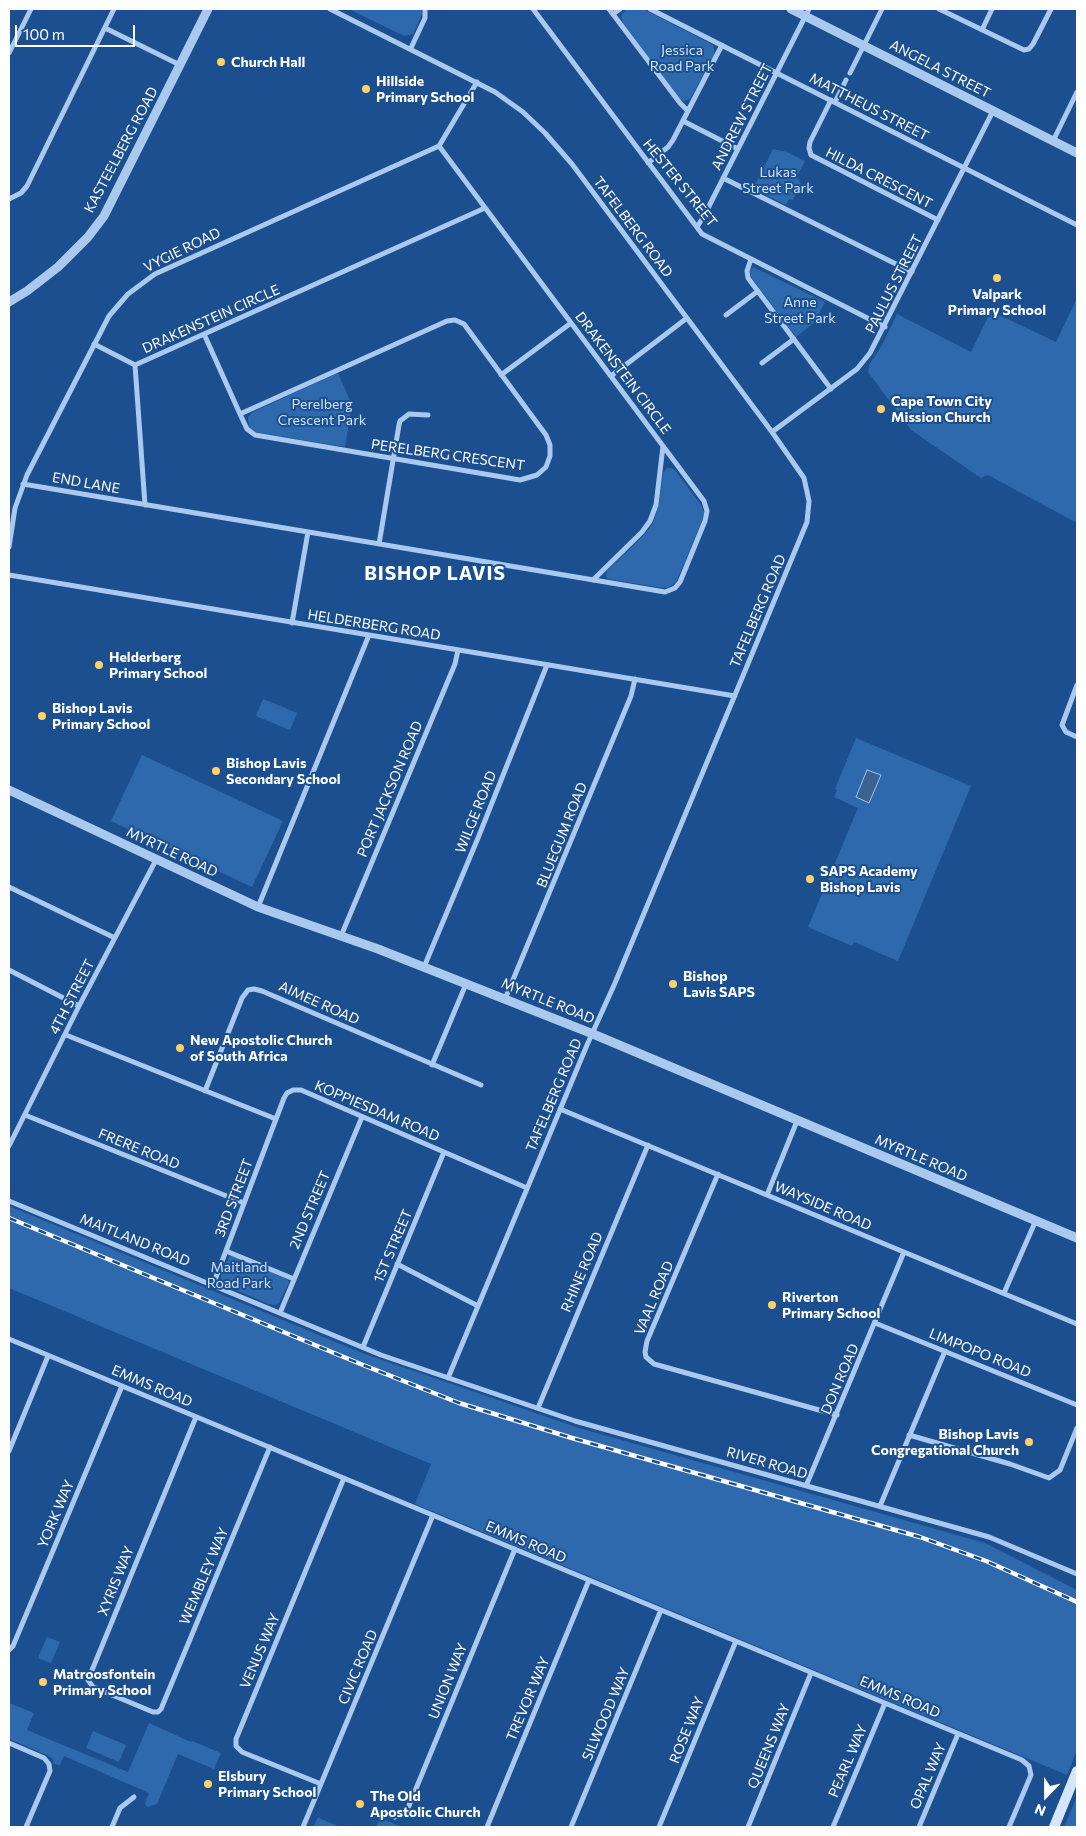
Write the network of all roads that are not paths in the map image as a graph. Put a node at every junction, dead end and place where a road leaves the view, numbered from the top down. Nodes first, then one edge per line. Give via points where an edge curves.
1 (31, 9) edge
2 (114, 9) edge
3 (208, 9) edge
4 (330, 9) edge
5 (425, 9) edge
6 (533, 9) edge
7 (609, 9) edge
8 (620, 9) edge
9 (650, 9) edge
10 (791, 9) edge
11 (882, 9) edge
12 (939, 9) edge
13 (992, 9) edge
14 (1051, 9) edge
15 (807, 12) edge
16 (613, 14) junction
17 (105, 28) junction
18 (982, 30) junction
19 (722, 45) junction
20 (864, 45) junction
21 (410, 48) junction
22 (9, 54) edge
23 (180, 66) junction
24 (776, 73) junction
25 (850, 73) dead end
26 (846, 80) dead end
27 (477, 82) junction
28 (1077, 92) edge
29 (833, 101) junction
30 (688, 111) junction
31 (993, 111) junction
32 (683, 121) junction
33 (1053, 141) junction
34 (439, 146) junction
35 (738, 149) junction
36 (1077, 154) edge
37 (648, 163) junction
38 (965, 168) junction
39 (723, 178) junction
40 (9, 199) edge
41 (485, 208) junction
42 (938, 220) junction
43 (1077, 225) edge
44 (697, 227) junction
45 (751, 259) junction
46 (912, 272) junction
47 (758, 291) junction
48 (9, 302) edge
49 (726, 314) dead end
50 (687, 318) junction
51 (571, 323) junction
52 (884, 327) junction
53 (204, 334) junction
54 (794, 339) junction
55 (94, 344) junction
56 (762, 363) dead end
57 (135, 365) junction
58 (501, 375) junction
59 (611, 376) junction
60 (831, 388) junction
61 (240, 414) junction
62 (428, 415) dead end
63 (772, 432) junction
64 (663, 446) junction
65 (394, 459) junction
66 (23, 484) junction
67 (145, 505) junction
68 (308, 532) junction
69 (379, 544) junction
70 (9, 547) edge
71 (9, 576) edge
72 (593, 580) junction
73 (292, 623) junction
74 (369, 635) junction
75 (458, 650) junction
76 (547, 665) junction
77 (635, 679) junction
78 (1077, 685) edge
79 (735, 696) junction
80 (1077, 737) edge
81 (9, 790) edge
82 (156, 860) junction
83 (9, 887) edge
84 (258, 907) junction
85 (341, 936) junction
86 (115, 938) junction
87 (424, 967) junction
88 (9, 970) edge
89 (466, 984) junction
90 (505, 999) junction
91 (79, 1006) junction
92 (593, 1034) junction
93 (66, 1035) junction
94 (432, 1065) junction
95 (481, 1085) dead end
96 (205, 1091) junction
97 (560, 1109) junction
98 (25, 1115) junction
99 (362, 1117) junction
100 (276, 1119) junction
101 (797, 1121) junction
102 (648, 1145) junction
103 (9, 1146) edge
104 (444, 1152) junction
105 (718, 1174) junction
106 (527, 1188) junction
107 (767, 1195) junction
108 (9, 1201) edge
109 (244, 1203) junction
110 (1036, 1220) junction
111 (1077, 1238) edge
112 (226, 1251) junction
113 (904, 1252) junction
114 (398, 1264) junction
115 (294, 1279) junction
116 (214, 1285) junction
117 (1004, 1293) junction
118 (478, 1306) junction
119 (280, 1313) junction
120 (875, 1323) junction
121 (1077, 1324) edge
122 (9, 1339) edge
123 (363, 1348) junction
124 (944, 1350) junction
125 (48, 1356) junction
126 (448, 1378) junction
127 (122, 1386) junction
128 (1077, 1406) edge
129 (538, 1408) junction
130 (837, 1414) junction
131 (196, 1417) junction
132 (1077, 1428) edge
133 (909, 1435) junction
134 (270, 1448) junction
135 (9, 1451) edge
136 (344, 1478) junction
137 (806, 1486) junction
138 (880, 1506) junction
139 (433, 1515) junction
140 (515, 1549) junction
141 (1077, 1574) edge
142 (589, 1580) junction
143 (661, 1610) junction
144 (736, 1641) junction
145 (9, 1650) edge
146 (811, 1672) junction
147 (884, 1703) junction
148 (158, 1712) joint
149 (958, 1734) junction
150 (9, 1743) edge
151 (1077, 1771) edge
152 (321, 1784) junction
153 (134, 1797) dead end
154 (395, 1817) dead end
155 (26, 1827) edge
156 (112, 1827) edge
157 (303, 1827) edge
158 (487, 1827) edge
159 (571, 1827) edge
160 (660, 1827) edge
161 (748, 1827) edge
162 (833, 1827) edge
163 (919, 1827) edge
164 (1009, 1827) edge
165 (1054, 1827) edge

1 - 22 street
2 - 17 street
3 - 23 street, KASTEELBERG ROAD
4 - 21 street, TAFELBERG ROAD
5 - 21 street via 425,18
6 - 37 street, HESTER STREET
7 - 16 street
8 - 16 street
9 - 19 street, MATTHEUS STREET
10 - 15 street, ANGELA STREET
11 - 20 street
12 - 18 street
13 - 18 street
14 - 18 street via 1033,44 1026,50
15 - 20 street, ANGELA STREET
15 - 24 street, ANDREW STREET
16 - 30 street
17 - 23 street
17 - 40 street via 27,186
19 - 24 street, MATTHEUS STREET
19 - 30 street
20 - 25 street
20 - 31 street, ANGELA STREET
21 - 27 street, TAFELBERG ROAD
23 - 48 street, KASTEELBERG ROAD via 104,216 64,262
24 - 29 street, MATTHEUS STREET
24 - 35 street, ANDREW STREET
26 - 29 street
27 - 34 street
27 - 50 street, TAFELBERG ROAD via 519,109 552,140
28 - 33 street
29 - 38 street, MATTHEUS STREET
29 - 42 street, HILDA CRESCENT via 810,142 812,155
30 - 32 street
31 - 33 street, ANGELA STREET
31 - 38 street, PAULUS STREET
32 - 35 street
32 - 37 street via 671,143
33 - 36 street, ANGELA STREET
34 - 41 street
34 - 55 street, VYGIE ROAD via 155,274 118,304
35 - 39 street, ANDREW STREET
37 - 44 street, HESTER STREET
38 - 42 street, PAULUS STREET
38 - 43 street, MATTHEUS STREET
39 - 44 street, ANDREW STREET
39 - 46 street
41 - 51 street, DRAKENSTEIN CIRCLE
41 - 53 street, DRAKENSTEIN CIRCLE
42 - 46 street, PAULUS STREET
44 - 45 street, HESTER STREET via 706,237
45 - 47 street via 746,273
45 - 52 street, HESTER STREET
46 - 52 street, PAULUS STREET
47 - 49 street
47 - 54 street
50 - 59 street
50 - 63 street, TAFELBERG ROAD
51 - 58 street
51 - 59 street, DRAKENSTEIN CIRCLE
52 - 60 street, PAULUS STREET via 864,361
53 - 57 street, DRAKENSTEIN CIRCLE
53 - 61 street
54 - 56 street
54 - 60 street
55 - 57 street
55 - 66 street, VYGIE ROAD
57 - 67 street, DRAKENSTEIN CIRCLE
58 - 61 street, PERELBERG CRESCENT via 464,324 451,320
58 - 65 street, PERELBERG CRESCENT via 549,440 548,462 537,475 520,480
59 - 64 street, DRAKENSTEIN CIRCLE
60 - 63 street, PAULUS STREET
61 - 65 street, PERELBERG CRESCENT via 254,435
62 - 65 street via 409,414 400,421
63 - 79 street, TAFELBERG ROAD via 804,478 809,510 807,522
64 - 72 street, DRAKENSTEIN CIRCLE via 656,505 650,521
64 - 72 street, DRAKENSTEIN CIRCLE via 704,501 707,511 680,582 665,592
65 - 69 street
66 - 67 street, END LANE
66 - 70 street, VYGIE ROAD via 15,508
67 - 68 street, DRAKENSTEIN CIRCLE
68 - 69 street, DRAKENSTEIN CIRCLE
68 - 73 street
69 - 72 street, DRAKENSTEIN CIRCLE
71 - 73 street, HELDERBERG ROAD
73 - 74 street, HELDERBERG ROAD
74 - 75 street, HELDERBERG ROAD
74 - 84 street
75 - 76 street, HELDERBERG ROAD
75 - 85 street, PORT JACKSON ROAD via 455,664
76 - 77 street, HELDERBERG ROAD
76 - 87 street, WILGE ROAD
77 - 79 street, HELDERBERG ROAD
77 - 90 street, BLUEGUM ROAD via 631,696
78 - 80 street via 1062,725 1066,732
79 - 92 street, TAFELBERG ROAD
81 - 82 street, MYRTLE ROAD
82 - 84 street, MYRTLE ROAD
82 - 86 street, 4TH STREET
83 - 86 street
84 - 85 street, MYRTLE ROAD
85 - 87 street, MYRTLE ROAD
86 - 91 street, 4TH STREET
87 - 89 street, MYRTLE ROAD
88 - 91 street
89 - 90 street, MYRTLE ROAD
89 - 94 street
90 - 92 street, MYRTLE ROAD
91 - 93 street, 4TH STREET
92 - 97 street, TAFELBERG ROAD
92 - 101 street, MYRTLE ROAD
93 - 96 street
93 - 98 street, 4TH STREET
94 - 95 street, AIMEE ROAD
94 - 96 street, AIMEE ROAD via 254,989 248,990 242,998
96 - 100 street
97 - 102 street, WAYSIDE ROAD
97 - 106 street, TAFELBERG ROAD
98 - 103 street, 4TH STREET
98 - 109 street, FRERE ROAD
99 - 100 street, KOPPIESDAM ROAD via 297,1089 285,1095
99 - 104 street, KOPPIESDAM ROAD
99 - 115 street, 2ND STREET
100 - 109 street, 3RD STREET
101 - 107 street
101 - 110 street, MYRTLE ROAD
102 - 105 street, WAYSIDE ROAD
102 - 129 street, RHINE ROAD
104 - 106 street, KOPPIESDAM ROAD
104 - 114 street, 1ST STREET
105 - 107 street, WAYSIDE ROAD
105 - 130 street, VAAL ROAD via 647,1342 646,1357 654,1364
106 - 118 street, TAFELBERG ROAD
107 - 113 street, WAYSIDE ROAD
108 - 116 street, MAITLAND ROAD
109 - 112 street, 3RD STREET
110 - 111 street, MYRTLE ROAD
110 - 117 street
112 - 115 street
112 - 116 street, 3RD STREET
113 - 117 street, WAYSIDE ROAD
113 - 120 street, DON ROAD
114 - 118 street
114 - 123 street, 1ST STREET
115 - 119 street, 2ND STREET
116 - 119 street, MAITLAND ROAD
117 - 121 street, WAYSIDE ROAD
118 - 126 street, TAFELBERG ROAD
119 - 123 street, MAITLAND ROAD
120 - 124 street, LIMPOPO ROAD
120 - 130 street, DON ROAD
122 - 125 street, EMMS ROAD
123 - 126 street, MAITLAND ROAD
124 - 128 street, LIMPOPO ROAD
124 - 133 street
125 - 127 street, EMMS ROAD
125 - 135 street
126 - 129 street, RIVER ROAD
127 - 131 street, EMMS ROAD
127 - 145 street, YORK WAY
129 - 137 street, RIVER ROAD
130 - 137 street, DON ROAD
131 - 134 street, EMMS ROAD
131 - 148 street, XYRIS WAY via 88,1680 93,1687
132 - 133 street via 1060,1470 1049,1478
133 - 138 street
134 - 136 street, EMMS ROAD
134 - 148 street, WEMBLEY WAY
136 - 139 street, EMMS ROAD
136 - 152 street, VENUS WAY via 236,1739 236,1746 242,1752
137 - 138 street, RIVER ROAD
138 - 141 street, RIVER ROAD via 989,1537
139 - 140 street, EMMS ROAD
139 - 152 street, CIVIC ROAD
140 - 142 street, EMMS ROAD
140 - 154 street, UNION WAY via 408,1808
142 - 143 street, EMMS ROAD
142 - 158 street, TREVOR WAY
143 - 144 street, EMMS ROAD
143 - 159 street, SILWOOD WAY
144 - 146 street, EMMS ROAD
144 - 160 street, ROSE WAY
146 - 147 street, EMMS ROAD
146 - 161 street, QUEENS WAY
147 - 149 street, EMMS ROAD
147 - 162 street, PEARL WAY
149 - 163 street, OPAL WAY
149 - 164 street, EMMS ROAD via 1027,1764 1030,1778
150 - 155 street via 44,1758 49,1764 50,1771
151 - 165 main road
152 - 157 street, CIVIC ROAD
153 - 156 street via 120,1808

